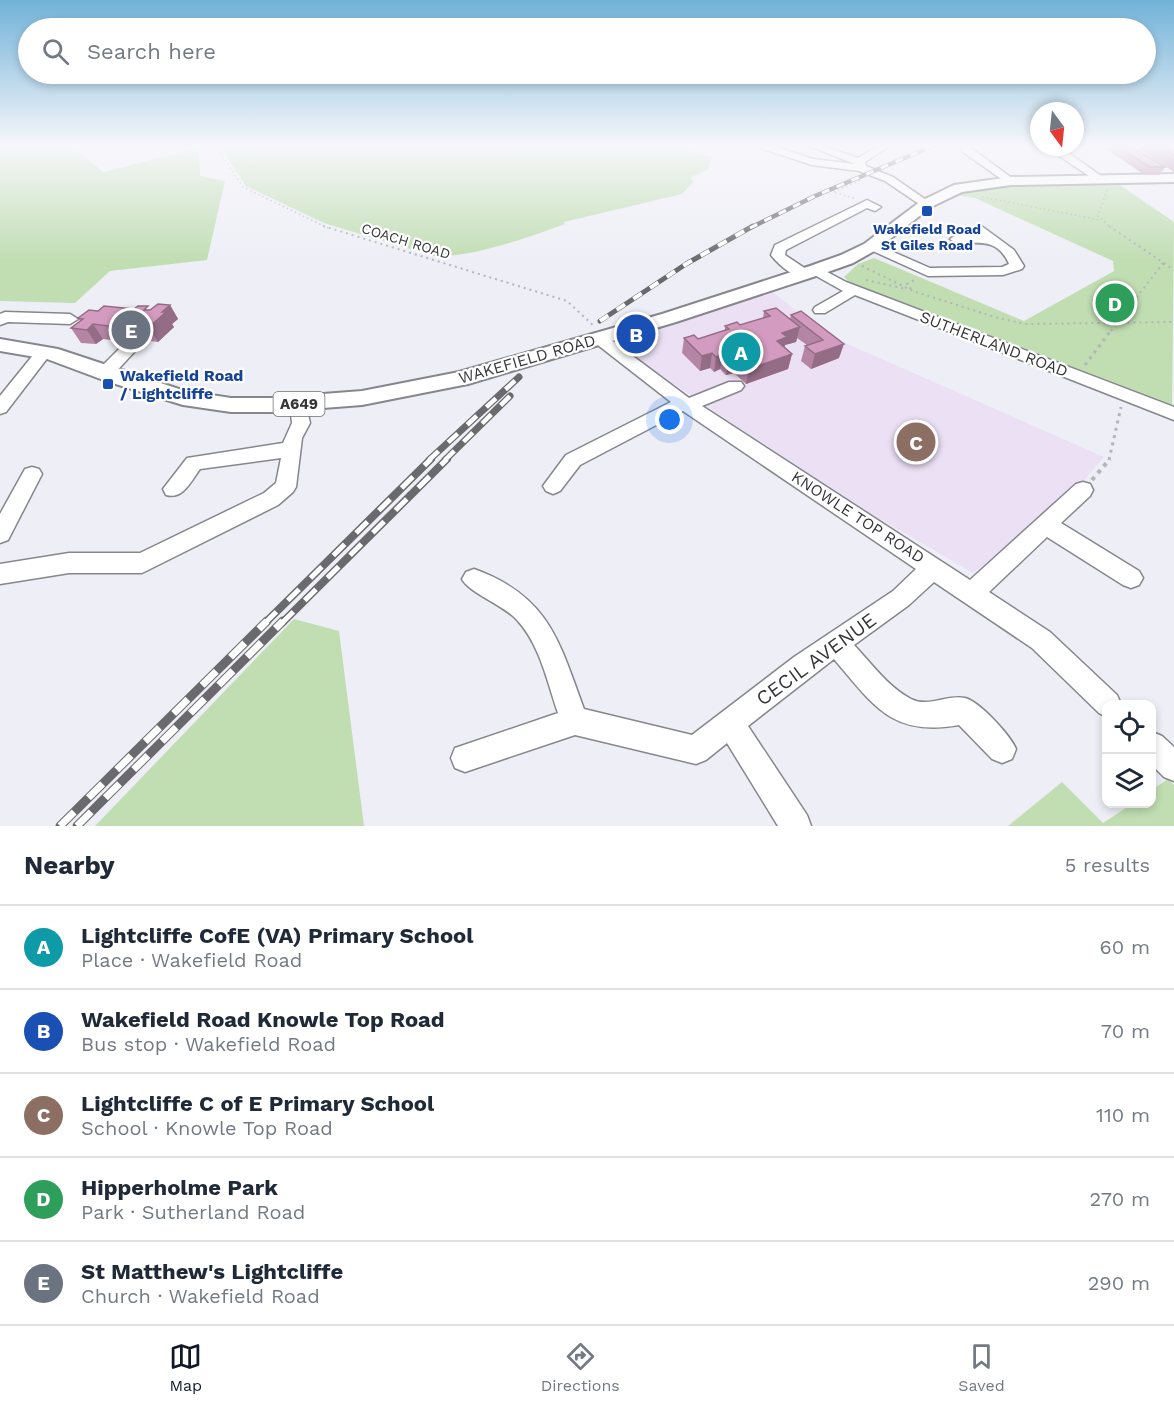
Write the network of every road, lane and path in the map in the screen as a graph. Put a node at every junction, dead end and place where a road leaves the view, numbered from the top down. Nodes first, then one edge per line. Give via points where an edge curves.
1 (241, 184) edge
2 (853, 184) edge
3 (895, 184) edge
4 (989, 184) edge
5 (1104, 184) edge
6 (947, 192) junction
7 (854, 198) joint
8 (926, 204) junction
9 (1100, 220) junction
10 (956, 239) dead end
11 (870, 246) junction
12 (847, 259) junction
13 (1163, 263) junction
14 (1174, 270) edge
15 (810, 272) junction
16 (928, 272) junction
17 (857, 285) junction
18 (913, 291) junction
19 (820, 310) dead end
20 (70, 319) dead end
21 (0, 320) edge
22 (1174, 322) edge
23 (1117, 324) junction
24 (603, 338) junction
25 (0, 345) edge
26 (131, 346) dead end
27 (44, 352) junction
28 (105, 373) junction
29 (1076, 376) junction
30 (735, 387) dead end
31 (1124, 394) junction
32 (299, 404) junction
33 (686, 404) junction
34 (0, 408) edge
35 (1174, 414) edge
36 (291, 449) junction
37 (32, 474) dead end
38 (553, 486) dead end
39 (173, 489) dead end
40 (1083, 490) joint
41 (1046, 525) junction
42 (0, 534) edge
43 (934, 567) junction
44 (0, 574) edge
45 (1131, 578) dead end
46 (474, 579) dead end
47 (972, 593) junction
48 (836, 643) junction
49 (1103, 700) edge
50 (575, 721) junction
51 (730, 723) junction
52 (1002, 750) dead end
53 (1156, 750) edge
54 (465, 758) dead end
55 (1174, 767) edge
56 (796, 826) edge

1 - 24 path, COACH ROAD via 310,221 567,301
2 - 7 path via 833,192
3 - 8 street
4 - 6 main road, WAKEFIELD ROAD / A649
5 - 9 path
6 - 8 main road, WAKEFIELD ROAD / A649
6 - 9 path
7 - 15 street, SUTHERLAND ROAD via 871,205 780,248 778,255 784,262
8 - 11 main road, WAKEFIELD ROAD / A649
9 - 13 path
10 - 16 street via 983,234 1004,246 1017,266 1003,271
11 - 12 main road, WAKEFIELD ROAD / A649
11 - 16 street
12 - 15 main road, WAKEFIELD ROAD / A649
12 - 18 path
13 - 14 path
13 - 23 path
15 - 17 street, SUTHERLAND ROAD
15 - 24 main road, WAKEFIELD ROAD / A649
16 - 18 path via 907,284
17 - 18 path
17 - 19 street
17 - 29 street, SUTHERLAND ROAD
18 - 23 path via 1026,324
20 - 21 street
22 - 23 path
23 - 29 path
24 - 32 main road, WAKEFIELD ROAD / A649 via 460,379 363,398
24 - 33 street, KNOWLE TOP ROAD
25 - 27 main road, WAKEFIELD ROAD / A649
26 - 28 street
27 - 28 main road, WAKEFIELD ROAD / A649
27 - 34 street
28 - 32 main road, WAKEFIELD ROAD / A649 via 183,398 231,405
29 - 31 street, SUTHERLAND ROAD
30 - 33 street
31 - 35 street, SUTHERLAND ROAD
31 - 40 path via 1111,458
32 - 36 street via 301,423
33 - 38 street via 573,460
33 - 43 street, KNOWLE TOP ROAD
36 - 39 street via 194,464
36 - 44 street via 286,486 278,494 160,556 125,565 69,563
37 - 42 street
40 - 41 street
41 - 45 street
41 - 47 street
43 - 47 street, KNOWLE TOP ROAD
43 - 48 street, CECIL AVENUE via 901,598
46 - 50 street via 503,594 531,617 547,647
47 - 49 street, KNOWLE TOP ROAD via 1041,640
48 - 51 street, CECIL AVENUE
48 - 52 street via 894,704 914,714 932,716 964,711
50 - 51 street, CECIL AVENUE via 696,750
50 - 54 street
51 - 56 street
53 - 55 street

